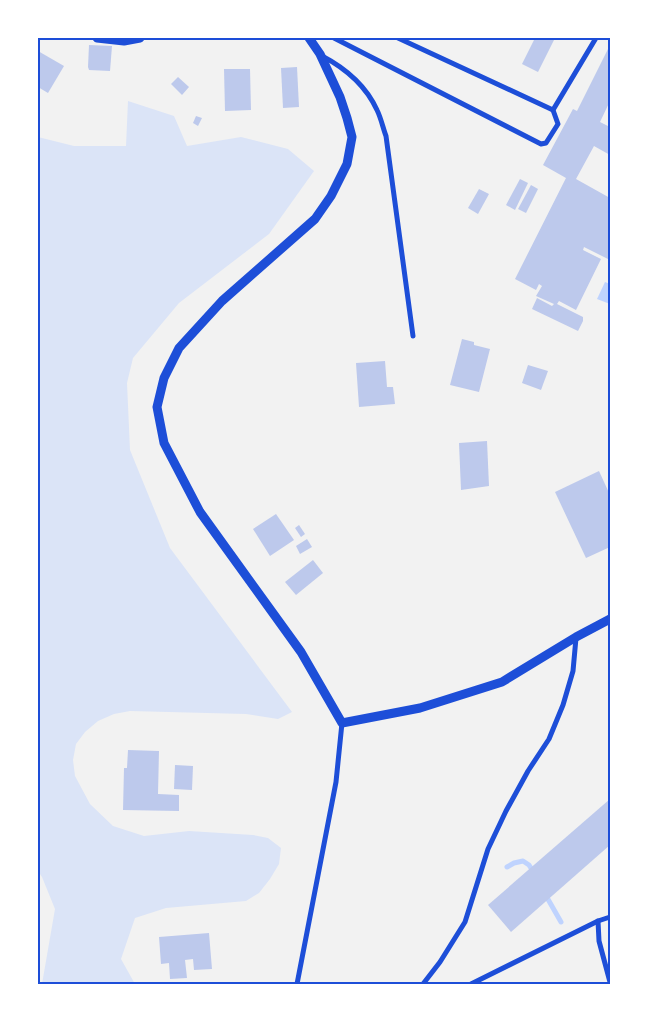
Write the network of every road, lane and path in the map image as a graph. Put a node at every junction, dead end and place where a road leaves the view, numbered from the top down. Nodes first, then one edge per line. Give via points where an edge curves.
1 (96, 38) edge
2 (140, 38) edge
3 (309, 38) edge
4 (334, 38) edge
5 (398, 38) edge
6 (596, 38) edge
7 (320, 54) junction
8 (553, 110) junction
9 (413, 336) dead end
10 (610, 618) edge
11 (576, 637) junction
12 (342, 722) junction
13 (610, 917) edge
14 (598, 921) junction
15 (610, 982) edge
16 (298, 984) edge
17 (423, 984) edge
18 (471, 984) edge

1 - 2 street via 124,41
3 - 7 street
4 - 8 street via 542,144 558,124
5 - 8 street
6 - 8 street
7 - 9 street via 351,75 378,110 386,136
7 - 12 street via 340,97 352,137 347,164 315,219 222,301 179,348 164,378 157,407 164,443 200,512 302,652
10 - 11 street
11 - 12 street via 502,682 420,708
11 - 17 street via 573,671 549,739 528,771 488,849 466,922
12 - 16 street via 336,782
13 - 14 street
14 - 15 street via 599,941
14 - 18 street

